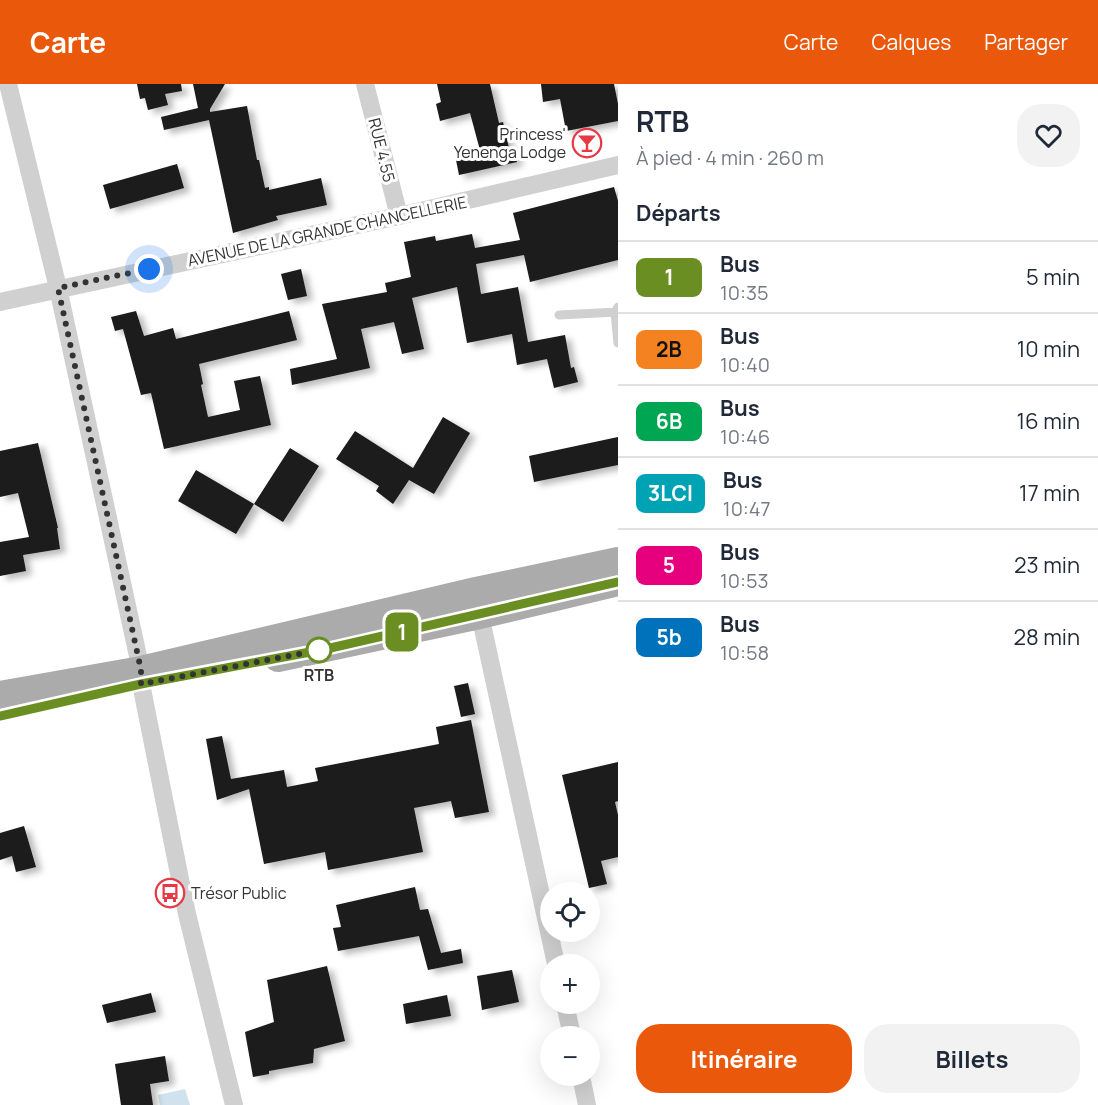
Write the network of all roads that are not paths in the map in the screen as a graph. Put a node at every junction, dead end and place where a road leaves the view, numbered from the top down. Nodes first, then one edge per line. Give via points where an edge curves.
1 (8, 84) edge
2 (365, 84) edge
3 (618, 165) edge
4 (399, 216) junction
5 (58, 288) junction
6 (0, 302) edge
7 (617, 310) edge
8 (559, 315) dead end
9 (618, 343) edge
10 (618, 561) edge
11 (618, 582) edge
12 (480, 615) junction
13 (141, 677) junction
14 (0, 695) edge
15 (0, 716) edge
16 (554, 954) edge
17 (583, 1086) edge
18 (234, 1105) edge
19 (587, 1105) edge

1 - 5 street
2 - 4 street, RUE 4.55
3 - 4 street, AVENUE DE LA GRANDE CHANCELLERIE
4 - 5 street, AVENUE DE LA GRANDE CHANCELLERIE
5 - 6 street, AVENUE DE LA GRANDE CHANCELLERIE
5 - 13 street
7 - 8 lane
7 - 9 lane
10 - 13 main road via 476,591
11 - 12 main road
12 - 13 main road via 326,649
12 - 16 street
13 - 14 main road
13 - 15 main road
13 - 18 street via 187,914
17 - 19 street

